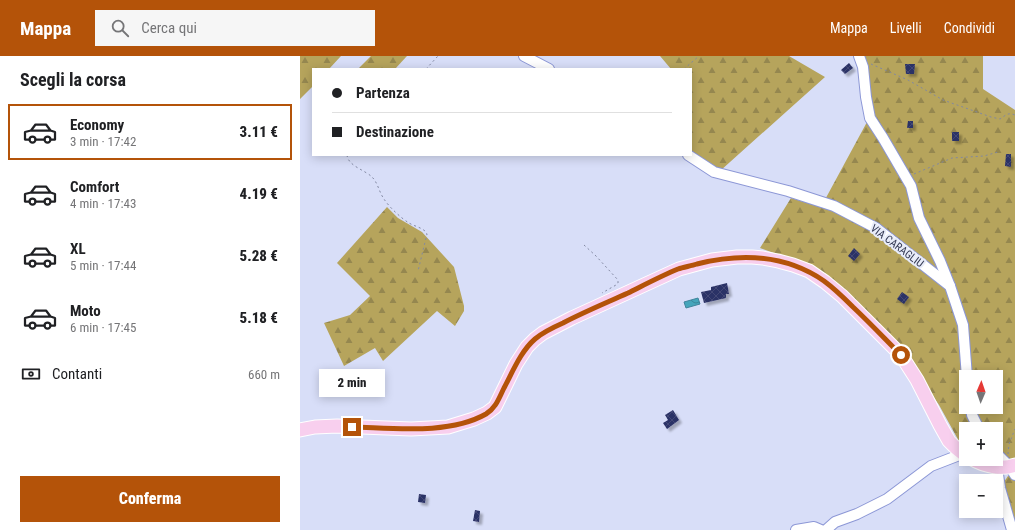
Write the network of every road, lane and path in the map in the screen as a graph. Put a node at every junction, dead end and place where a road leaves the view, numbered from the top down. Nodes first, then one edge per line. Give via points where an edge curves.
1 (438, 56) edge
2 (524, 56) edge
3 (699, 56) edge
4 (859, 56) edge
5 (863, 67) junction
6 (427, 68) edge
7 (547, 68) edge
8 (685, 68) edge
9 (1015, 115) edge
10 (998, 152) dead end
11 (347, 156) edge
12 (690, 156) edge
13 (906, 177) junction
14 (584, 245) dead end
15 (418, 271) dead end
16 (950, 286) junction
17 (599, 295) dead end
18 (966, 370) edge
19 (1015, 428) edge
20 (300, 430) edge
21 (959, 450) edge
22 (959, 458) edge
23 (1009, 468) edge
24 (796, 530) edge
25 (821, 530) edge
26 (826, 530) edge
27 (1012, 530) edge

1 - 6 path
2 - 7 street
3 - 8 path
4 - 5 street
5 - 9 path via 871,64 908,80 943,100 991,117 1000,119 1006,114
5 - 13 street via 870,118
10 - 13 path via 984,156 952,158
11 - 15 path via 352,164 374,180 383,198 400,216 426,231
12 - 16 street, VIA CARAGLIU via 714,172 834,206 876,228
13 - 16 street via 911,186 919,218
14 - 17 path via 618,280 616,285
16 - 18 street via 963,325
19 - 23 path via 1009,444
20 - 21 main road via 337,426 418,429 461,424 495,407 527,347 543,333 679,269 712,260 752,257 793,265 825,282 842,296 901,355 949,441
22 - 26 street via 931,466 887,499 835,522
23 - 27 street via 1000,488
24 - 25 street via 814,527

